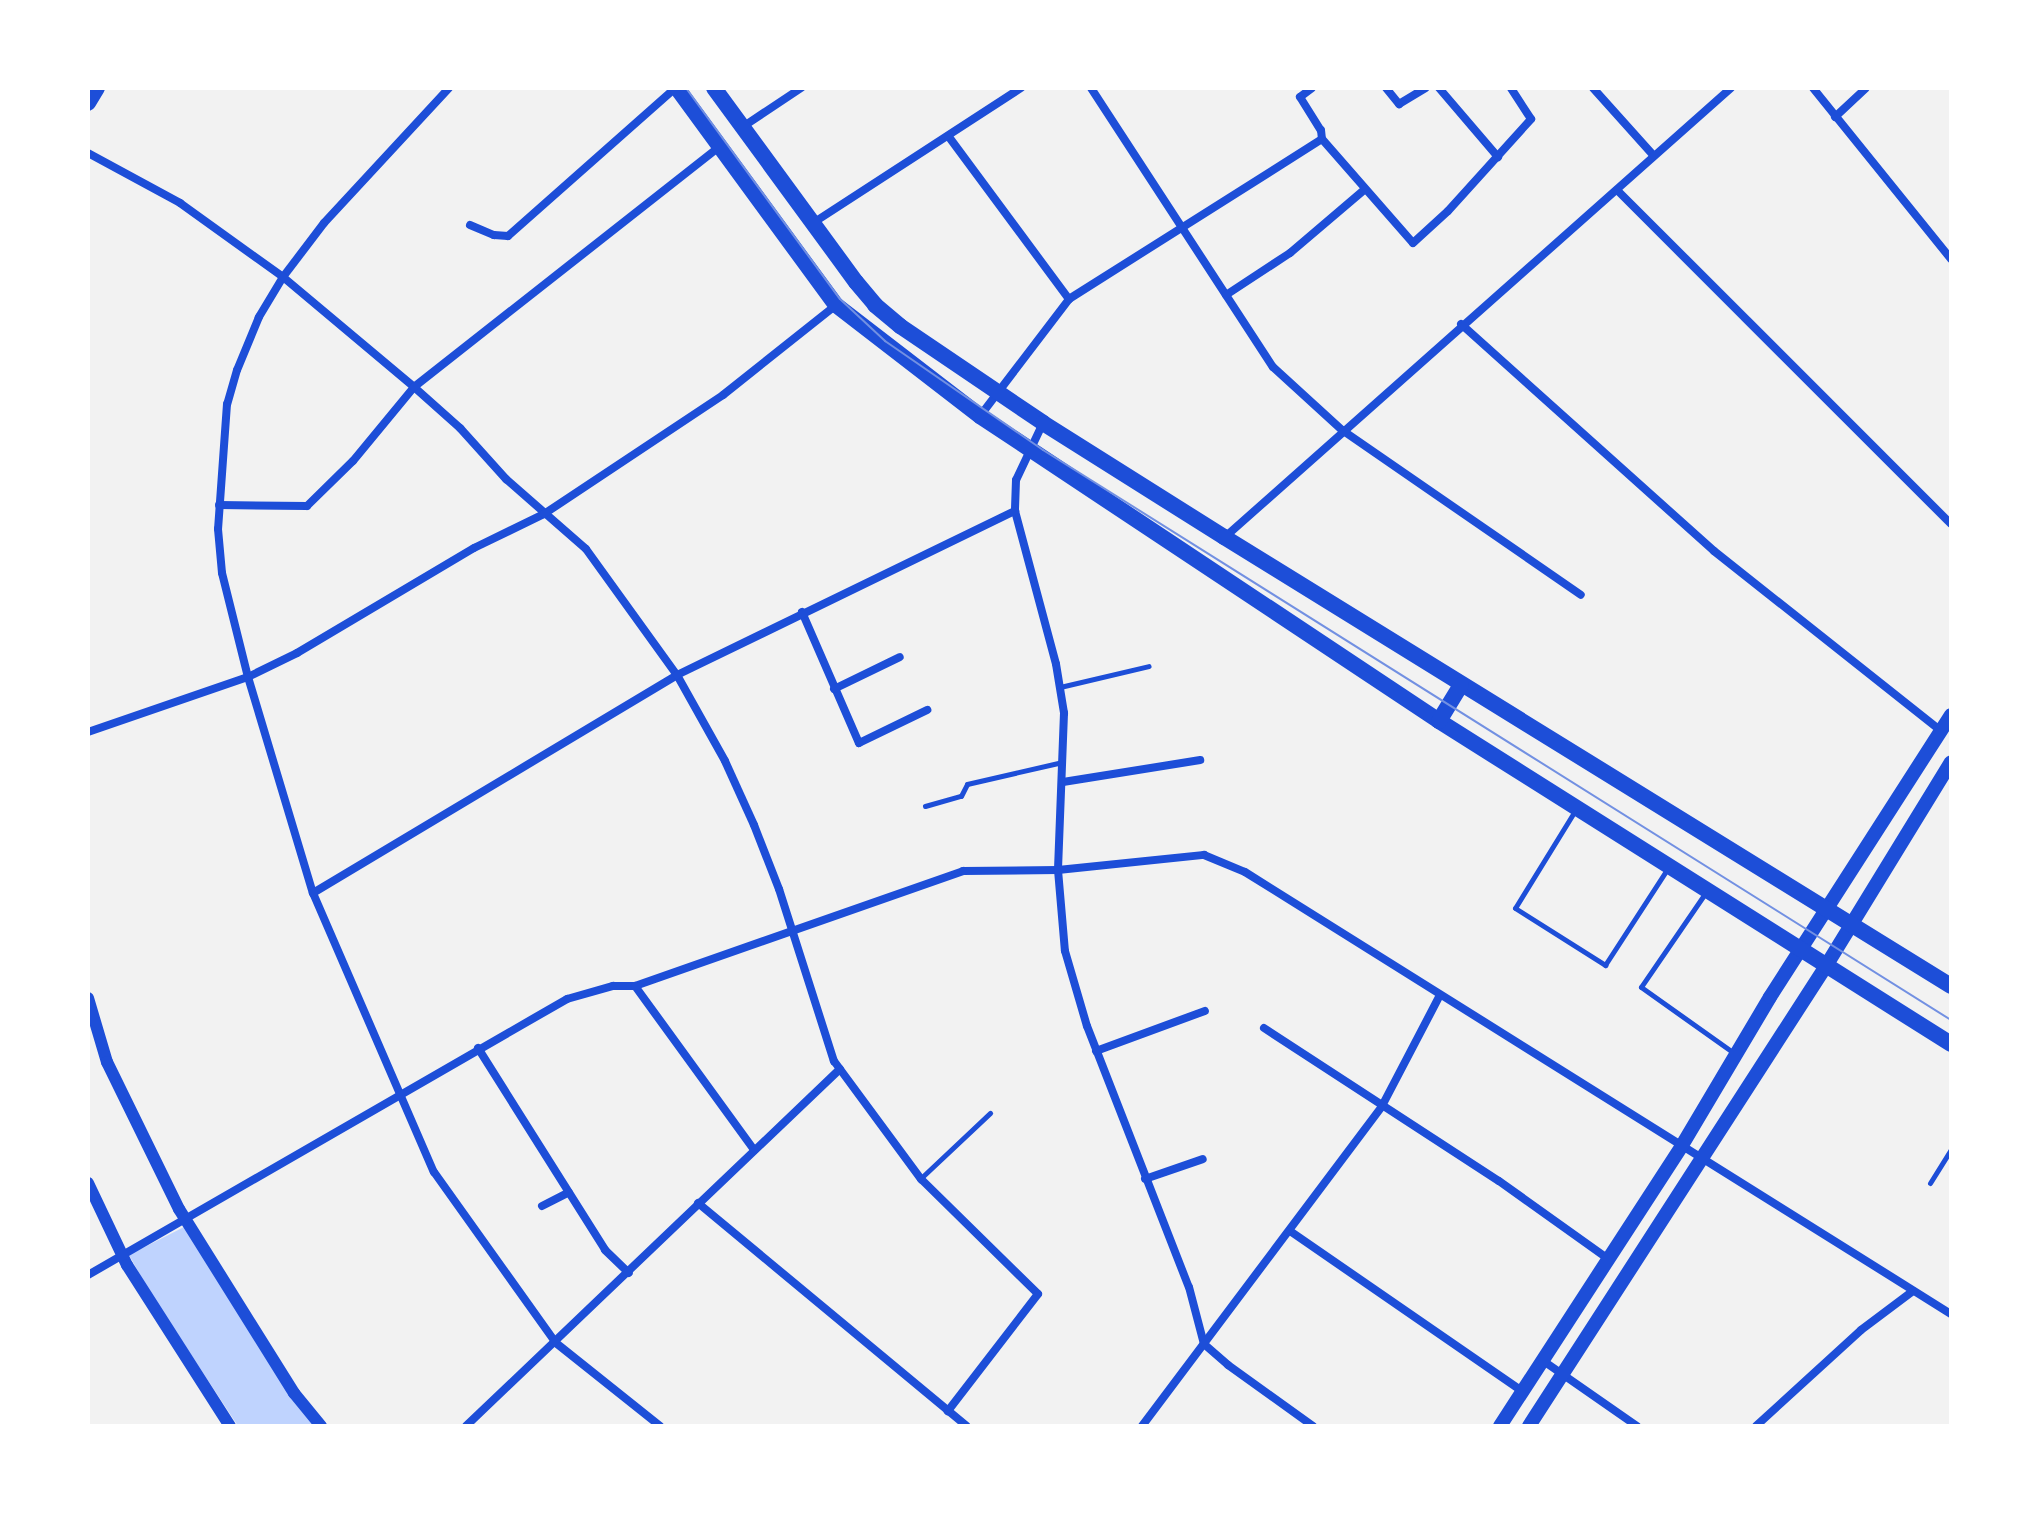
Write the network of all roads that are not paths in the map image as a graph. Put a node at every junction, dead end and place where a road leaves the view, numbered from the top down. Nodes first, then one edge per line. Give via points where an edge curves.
1 (97, 88) edge
2 (449, 88) edge
3 (676, 88) edge
4 (714, 88) edge
5 (801, 88) edge
6 (1021, 88) edge
7 (1091, 88) edge
8 (1312, 88) edge
9 (1386, 88) edge
10 (1426, 88) edge
11 (1439, 88) edge
12 (1511, 88) edge
13 (1593, 88) edge
14 (1731, 88) edge
15 (1813, 88) edge
16 (1866, 88) edge
17 (88, 103) edge
18 (1835, 117) junction
19 (744, 126) junction
20 (949, 137) junction
21 (1322, 139) junction
22 (721, 145) junction
23 (88, 153) edge
24 (1654, 156) junction
25 (1498, 157) junction
26 (1364, 190) junction
27 (1617, 190) junction
28 (813, 223) junction
29 (470, 225) dead end
30 (1180, 226) junction
31 (1951, 259) edge
32 (283, 277) junction
33 (1226, 295) junction
34 (1069, 299) junction
35 (836, 305) junction
36 (1461, 324) junction
37 (414, 387) junction
38 (998, 391) junction
39 (980, 416) junction
40 (1043, 423) junction
41 (1342, 430) junction
42 (1029, 450) junction
43 (219, 505) junction
44 (1015, 511) junction
45 (544, 514) junction
46 (1951, 524) edge
47 (1224, 537) junction
48 (1581, 595) dead end
49 (802, 612) junction
50 (900, 657) dead end
51 (1149, 666) dead end
52 (677, 675) junction
53 (248, 677) junction
54 (1461, 685) junction
55 (1060, 687) junction
56 (834, 689) junction
57 (927, 710) dead end
58 (1951, 715) edge
59 (1439, 721) junction
60 (1941, 731) junction
61 (88, 732) edge
62 (1200, 760) dead end
63 (1062, 762) junction
64 (1951, 762) edge
65 (1063, 782) junction
66 (925, 806) dead end
67 (1576, 809) junction
68 (1668, 867) junction
69 (1058, 870) junction
70 (1706, 891) junction
71 (313, 893) junction
72 (1826, 908) junction
73 (1852, 924) junction
74 (791, 933) junction
75 (1801, 951) junction
76 (1826, 966) junction
77 (635, 986) junction
78 (1951, 986) edge
79 (1440, 995) junction
80 (88, 998) edge
81 (1205, 1011) dead end
82 (1264, 1028) dead end
83 (1951, 1044) edge
84 (478, 1048) junction
85 (1096, 1051) junction
86 (1736, 1054) junction
87 (840, 1069) junction
88 (400, 1093) junction
89 (1382, 1106) junction
90 (990, 1113) dead end
91 (1681, 1147) junction
92 (754, 1150) junction
93 (1951, 1150) edge
94 (1203, 1159) dead end
95 (1702, 1160) junction
96 (921, 1179) junction
97 (1145, 1179) junction
98 (88, 1183) edge
99 (1930, 1183) dead end
100 (569, 1192) junction
101 (698, 1203) junction
102 (542, 1206) dead end
103 (187, 1221) junction
104 (1290, 1231) junction
105 (122, 1254) junction
106 (1607, 1258) junction
107 (629, 1273) junction
108 (88, 1275) edge
109 (1913, 1291) junction
110 (1951, 1314) edge
111 (556, 1343) junction
112 (1204, 1344) junction
113 (1541, 1359) junction
114 (1562, 1374) junction
115 (1522, 1391) junction
116 (948, 1411) junction
117 (230, 1426) edge
118 (321, 1426) edge
119 (466, 1426) edge
120 (660, 1426) edge
121 (967, 1426) edge
122 (1142, 1426) edge
123 (1313, 1426) edge
124 (1500, 1426) edge
125 (1529, 1426) edge
126 (1637, 1426) edge
127 (1756, 1426) edge

1 - 17 main road
2 - 32 street via 324,223
3 - 22 main road
3 - 29 street via 508,236
4 - 19 main road
5 - 19 street
6 - 20 street
7 - 30 street
8 - 21 street via 1300,97
9 - 10 street via 1399,104
11 - 25 street
12 - 25 street via 1531,119
13 - 24 street
14 - 24 street
15 - 18 street
16 - 18 street
18 - 31 street
19 - 28 main road
20 - 28 street
20 - 34 street
21 - 26 street
21 - 30 street
22 - 35 main road
22 - 37 street
23 - 32 street via 180,203
24 - 27 street
25 - 26 street via 1413,243
26 - 33 street via 1290,253
27 - 36 street
27 - 46 street
28 - 38 main road via 875,305
30 - 33 street
30 - 34 street
32 - 37 street
32 - 43 street via 259,317 227,404
33 - 41 street via 1273,367
34 - 38 street
35 - 39 main road
35 - 45 street via 723,395
36 - 41 street
36 - 60 street via 1714,551
37 - 43 street via 353,461 307,506
37 - 45 street
38 - 39 street
38 - 40 main road
39 - 42 main road
40 - 42 street
40 - 47 main road
41 - 47 street
41 - 48 street
42 - 44 street via 1016,480
42 - 59 main road
43 - 53 street via 222,573
44 - 49 street
44 - 55 street
45 - 52 street via 586,549
45 - 53 street
47 - 54 main road
49 - 52 street
49 - 56 street
50 - 56 street
51 - 55 lane
52 - 71 street
52 - 74 street via 754,825
53 - 61 street
53 - 71 street
54 - 59 main road
54 - 72 main road
55 - 63 street
56 - 57 street via 859,743
58 - 60 main road
59 - 67 main road
60 - 72 main road
62 - 65 street
63 - 65 street
63 - 66 lane via 967,784 961,796
64 - 73 main road
65 - 69 street
67 - 68 main road
67 - 68 lane via 1515,908 1592,957 1605,965
68 - 70 main road
69 - 74 street via 963,871
69 - 79 street via 1204,855 1245,872
69 - 85 street via 1065,951
70 - 75 main road
70 - 86 lane via 1641,987
71 - 88 street
72 - 73 main road
72 - 75 main road
73 - 76 main road
73 - 78 main road
74 - 77 street
74 - 87 street
75 - 76 main road
75 - 86 main road
76 - 83 main road
76 - 95 main road
77 - 84 street via 613,986 567,999
77 - 92 street
79 - 89 street
79 - 91 street
80 - 103 street via 107,1062
81 - 85 street
82 - 89 street
84 - 88 street
84 - 100 street
85 - 97 street
86 - 91 main road
87 - 92 street
87 - 96 street
88 - 103 street
88 - 111 street via 434,1172
89 - 104 street
89 - 106 street
90 - 96 lane
91 - 95 street
91 - 106 main road
92 - 101 street
93 - 99 lane
94 - 97 street
95 - 109 street
95 - 114 main road
96 - 116 street via 1038,1294
97 - 112 street via 1189,1287
98 - 105 street
100 - 102 street
100 - 107 street via 605,1250
101 - 107 street
101 - 116 street
103 - 105 street
103 - 118 street via 294,1393
104 - 112 street
104 - 115 street
105 - 108 street
105 - 117 street
106 - 113 main road
107 - 111 street
109 - 110 street
109 - 127 street via 1861,1330
111 - 119 street
111 - 120 street
112 - 122 street
112 - 123 street
113 - 114 street
113 - 115 main road
114 - 125 main road
114 - 126 street
115 - 124 main road
116 - 121 street

